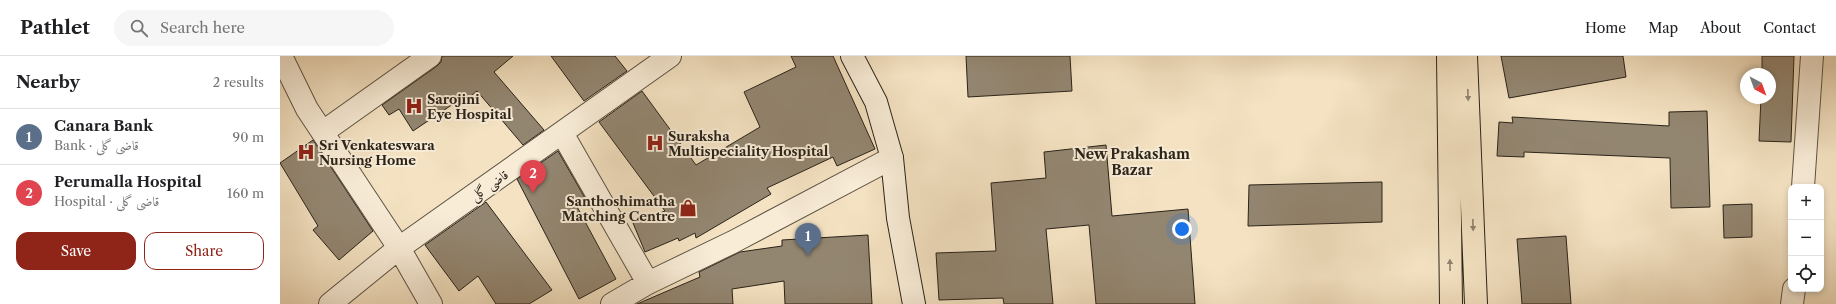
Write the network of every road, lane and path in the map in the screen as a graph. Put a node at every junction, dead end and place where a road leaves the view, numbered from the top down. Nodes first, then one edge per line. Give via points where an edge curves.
1 (281, 56) edge
2 (430, 56) edge
3 (670, 56) edge
4 (852, 56) edge
5 (1448, 56) edge
6 (1466, 56) edge
7 (1812, 56) edge
8 (322, 132) junction
9 (562, 132) junction
10 (892, 158) junction
11 (1803, 184) edge
12 (399, 248) junction
13 (648, 284) junction
14 (1794, 292) edge
15 (330, 304) edge
16 (431, 304) edge
17 (612, 304) edge
18 (914, 304) edge
19 (1451, 304) edge
20 (1476, 304) edge
21 (1792, 304) edge

1 - 8 street via 307,109
2 - 8 street
3 - 9 street, قاضی گلی
4 - 10 street via 876,102
19 -> 5 highway
6 -> 20 highway
7 - 11 street
8 - 12 street
9 - 12 street, قاضی گلی
9 - 13 street
10 - 13 street
10 - 18 street via 898,218
12 - 15 street, قاضی گلی
12 - 16 street
13 - 17 street
14 - 21 street

